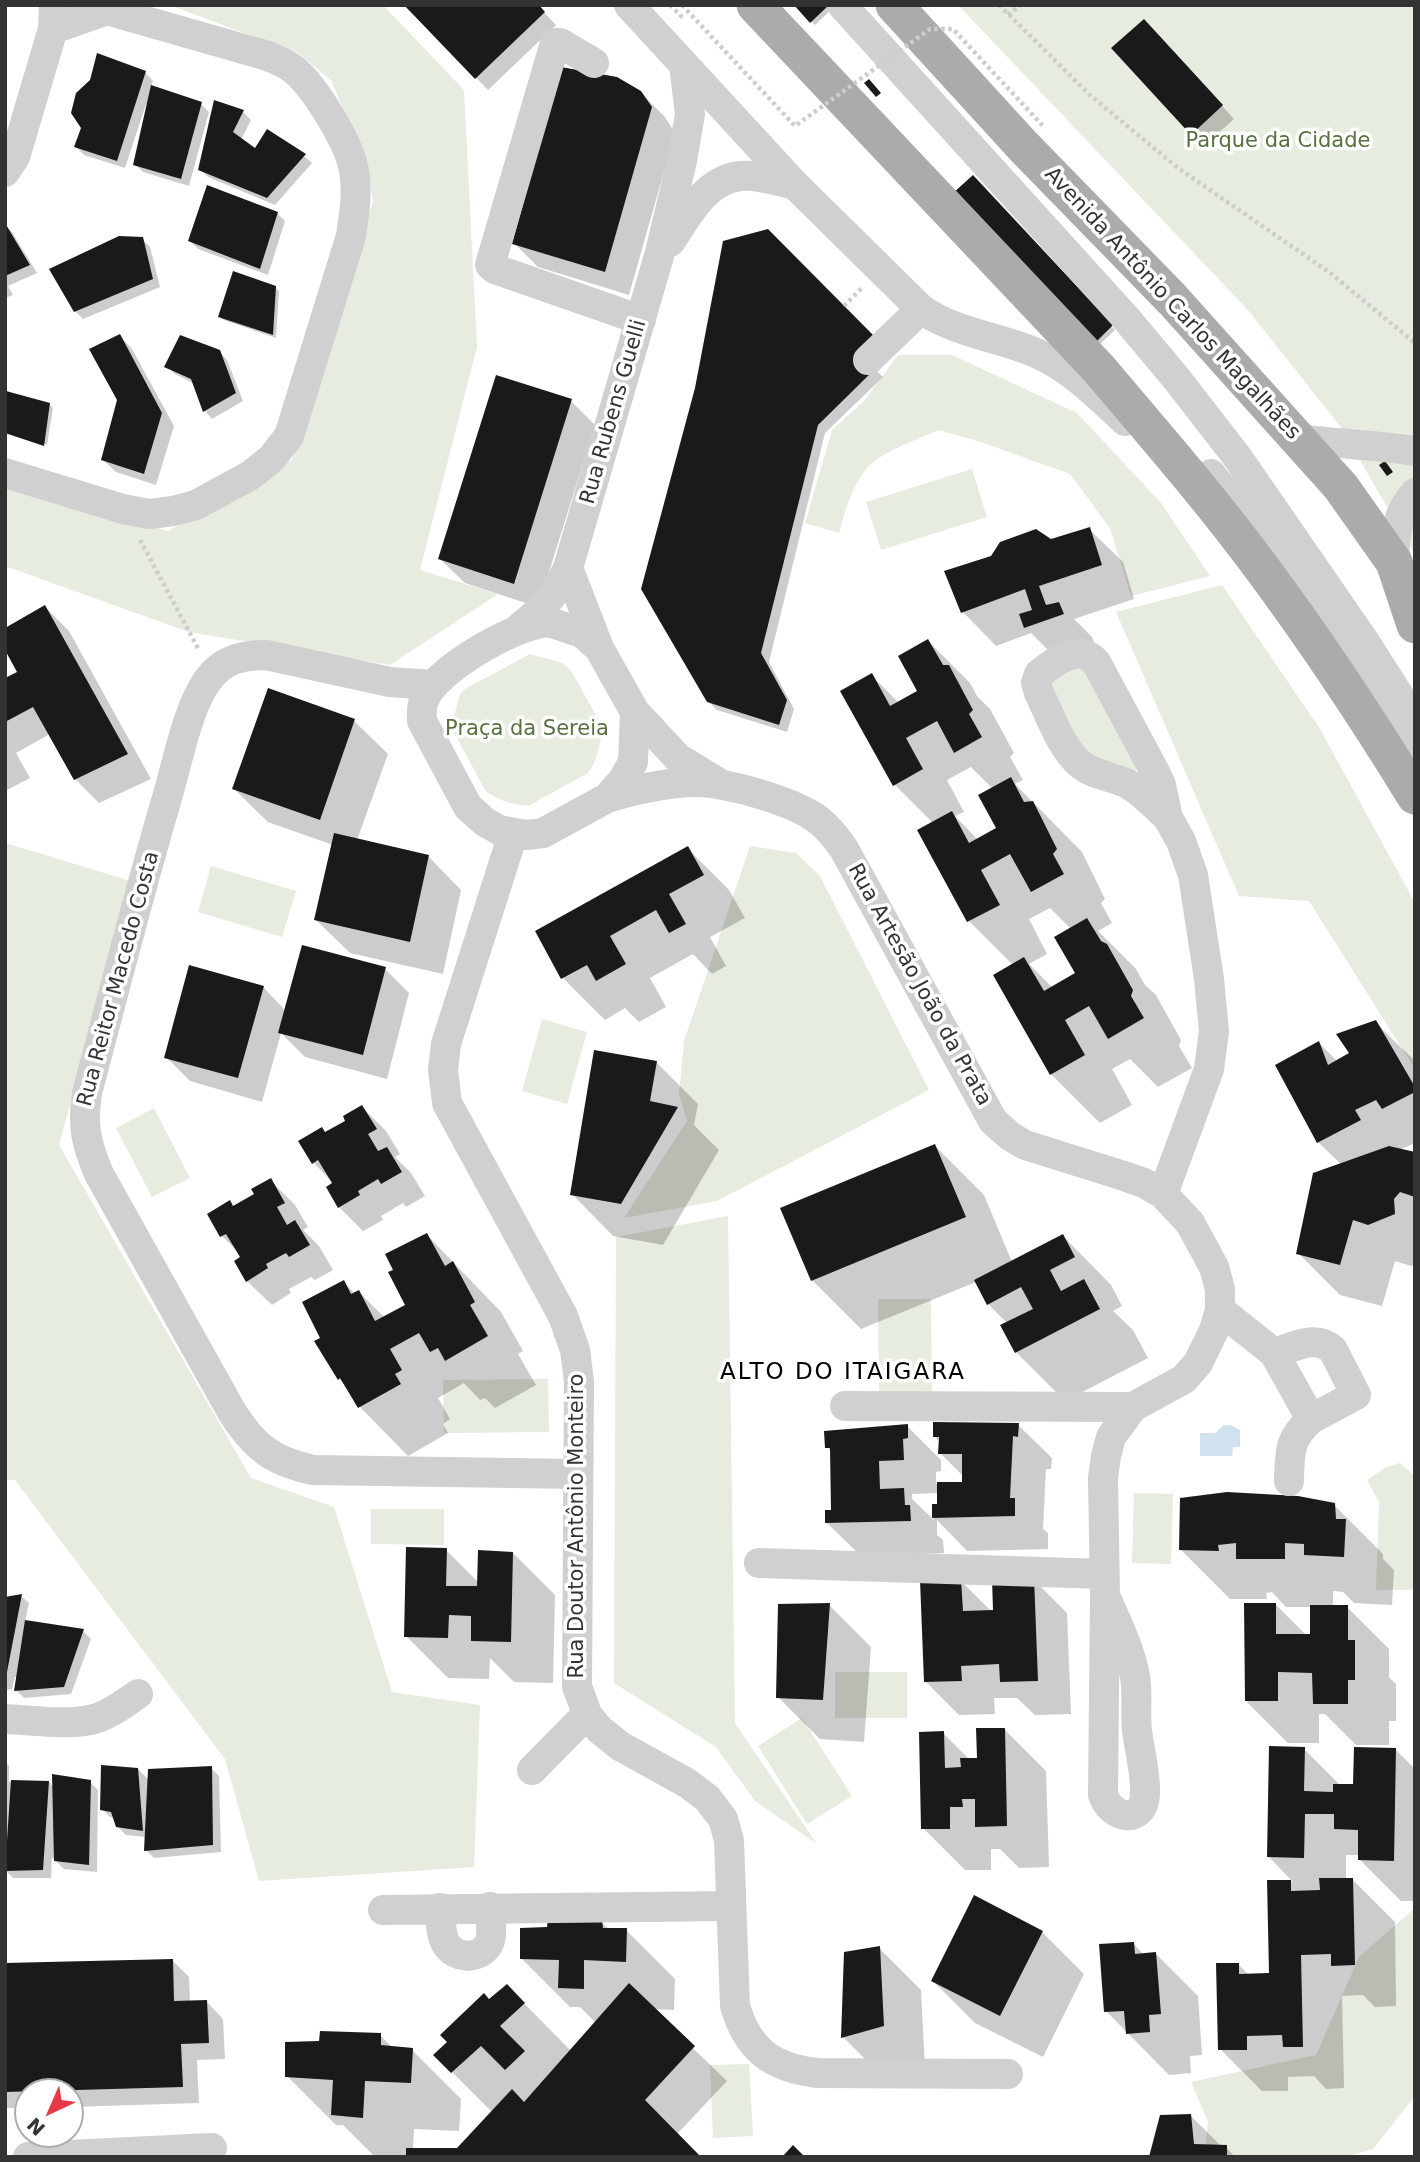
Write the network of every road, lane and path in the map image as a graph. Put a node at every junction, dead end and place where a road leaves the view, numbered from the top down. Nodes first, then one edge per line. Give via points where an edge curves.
1 (629, 5) edge
2 (682, 5) edge
3 (755, 5) edge
4 (779, 5) edge
5 (842, 5) edge
6 (894, 5) edge
7 (999, 5) edge
8 (1021, 5) edge
9 (103, 8) edge
10 (1008, 15) junction
11 (53, 17) edge
12 (594, 63) dead end
13 (684, 65) junction
14 (1043, 126) dead end
15 (5, 172) edge
16 (794, 184) junction
17 (659, 257) junction
18 (921, 309) junction
19 (641, 320) junction
20 (1415, 343) edge
21 (868, 360) dead end
22 (1300, 439) junction
23 (1415, 450) edge
24 (5, 473) edge
25 (1203, 493) junction
26 (1415, 493) edge
27 (123, 509) junction
28 (1394, 562) junction
29 (568, 568) junction
30 (1415, 625) edge
31 (518, 628) junction
32 (599, 648) junction
33 (212, 676) junction
34 (434, 685) junction
35 (635, 712) junction
36 (1415, 721) edge
37 (1415, 760) edge
38 (719, 784) junction
39 (1415, 796) edge
40 (607, 798) junction
41 (1168, 818) junction
42 (513, 834) junction
43 (1164, 1194) junction
44 (1220, 1310) junction
45 (1274, 1353) junction
46 (845, 1406) dead end
47 (1133, 1407) junction
48 (1311, 1419) junction
49 (578, 1474) junction
50 (1289, 1481) dead end
51 (759, 1563) dead end
52 (1105, 1584) junction
53 (138, 1694) dead end
54 (587, 1714) junction
55 (5, 1719) edge
56 (532, 1770) dead end
57 (731, 1906) junction
58 (490, 1907) junction
59 (440, 1908) junction
60 (383, 1910) dead end
61 (1008, 2074) dead end
62 (212, 2148) dead end
63 (28, 2157) edge

1 - 13 street
2 - 14 path, bridge via 795,126 930,29 953,29
3 - 25 main road via 1099,369
4 - 37 street via 945,189 1186,443 1296,581
5 - 36 street via 1176,378 1246,469
6 - 22 main road, Avenida Antônio Carlos Magalhães
7 - 10 path
8 - 10 path
9 - 11 street
9 - 27 street via 268,56 291,67 311,86 346,148 354,170 356,204 351,236 289,436 251,475 196,505 149,513
10 - 20 path via 1091,96 1178,167 1329,272
11 - 15 street via 15,157
12 - 19 street via 555,43 490,265
13 - 16 street
13 - 17 street, Rua Rubens Guelli via 688,134
16 - 17 street, Rua Rubens Guelli via 739,176 708,190
16 - 18 street
17 - 19 street, Rua Rubens Guelli
18 - 21 street
18 - 25 street via 940,323 1036,353 1081,380
19 - 29 street, Rua Rubens Guelli
22 - 23 street
22 - 28 main road, Avenida Antônio Carlos Magalhães via 1358,509
24 - 27 street
25 - 39 main road via 1307,629
26 - 28 street via 1402,509 1395,531
27 - 33 path
28 - 30 main road, Avenida Antônio Carlos Magalhães
29 - 31 street, Rua Rubens Guelli via 554,596
29 - 32 street
31 - 32 street via 549,622 582,633
31 - 34 street via 451,667
32 - 35 street
33 - 34 street, Rua Reitor Macedo Costa via 226,662 245,655 266,655 390,681
33 - 49 street, Rua Reitor Macedo Costa via 189,724 87,1093 84,1133 99,1174 232,1412 247,1435 268,1454 313,1470
34 - 42 street via 424,699 422,721 468,807 485,822
35 - 38 street, Rua Artesão João da Prata via 678,758
35 - 40 street via 633,762
38 - 40 street, Rua Artesão João da Prata via 691,782
38 - 43 street, Rua Artesão João da Prata via 791,805 830,830 845,849 993,1121 1025,1145 1121,1175
40 - 42 street via 543,833
41 - 41 street via 1155,772 1089,654 1073,654 1039,674 1039,693 1077,762 1126,783
41 - 43 street via 1192,875 1214,1031 1209,1069
42 - 49 street, Rua Doutor Antônio Monteiro via 446,1044 443,1070 447,1103 546,1283 575,1350
43 - 44 street via 1190,1223 1214,1267
44 - 45 street
44 - 47 street via 1198,1363 1184,1379
45 - 48 street
45 - 48 street via 1311,1341 1333,1350 1356,1395
46 - 47 street
47 - 52 street via 1111,1437 1105,1456
48 - 50 street via 1291,1443
49 - 54 street, Rua Doutor Antônio Monteiro via 577,1686
51 - 52 street
52 - 52 street via 1103,1795 1111,1811 1130,1815 1143,1807 1145,1798 1135,1678
53 - 55 street via 97,1718
54 - 56 street
54 - 57 street, Rua Doutor Antônio Monteiro via 620,1746 707,1798 723,1819 729,1840
57 - 58 street
57 - 61 street, Rua Doutor Antônio Monteiro via 735,2006 755,2046 773,2061 793,2071 818,2074
58 - 59 street
58 - 59 street via 491,1937 480,1953 471,1956 461,1956 446,1945
59 - 60 street
62 - 63 street

